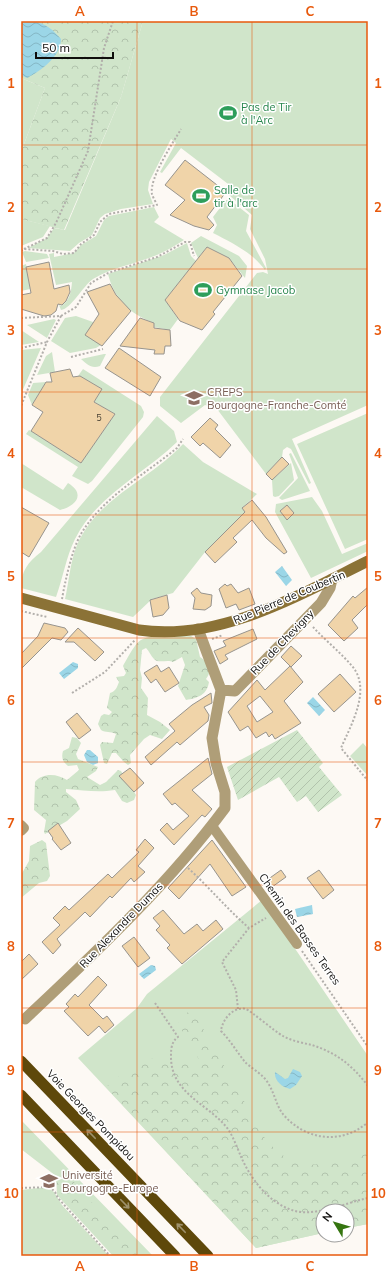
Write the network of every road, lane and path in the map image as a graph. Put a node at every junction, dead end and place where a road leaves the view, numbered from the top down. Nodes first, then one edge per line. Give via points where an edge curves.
1 (113, 21) edge
2 (181, 128) dead end
3 (22, 250) edge
4 (194, 256) dead end
5 (61, 316) junction
6 (21, 318) edge
7 (47, 342) junction
8 (21, 348) edge
9 (103, 349) dead end
10 (71, 357) dead end
11 (21, 404) edge
12 (21, 439) edge
13 (183, 439) dead end
14 (21, 448) edge
15 (368, 561) edge
16 (332, 579) junction
17 (21, 598) edge
18 (60, 608) junction
19 (305, 618) junction
20 (198, 629) junction
21 (140, 630) junction
22 (221, 690) junction
23 (72, 693) dead end
24 (368, 780) edge
25 (21, 825) edge
26 (212, 826) junction
27 (21, 831) edge
28 (181, 862) junction
29 (274, 912) junction
30 (249, 928) junction
31 (297, 944) joint
32 (155, 1003) dead end
33 (238, 1009) junction
34 (25, 1019) dead end
35 (368, 1047) edge
36 (21, 1061) edge
37 (368, 1086) edge
38 (21, 1095) edge
39 (368, 1122) edge
40 (21, 1188) edge
41 (368, 1198) edge
42 (110, 1256) edge
43 (175, 1256) edge
44 (208, 1256) edge

1 - 3 path via 104,48 88,151 47,238
2 - 3 path via 152,185 152,194 158,205 109,214 100,222 94,235 81,244 74,253
4 - 5 path via 190,242 185,242 157,257 108,273 91,283 76,307
5 - 6 path
5 - 7 path
7 - 8 path
7 - 11 path
9 - 10 path
12 - 14 path
13 - 18 path via 177,448 109,500 80,535 73,552
15 - 16 main road, Rue Pierre de Coubertin
16 - 19 street, Rue de Chevigny via 330,588 320,603
16 - 20 main road, Rue Pierre de Coubertin via 238,620
17 - 18 main road, Rue Pierre de Coubertin
18 - 21 main road, Rue Pierre de Coubertin
19 - 22 street, Rue de Chevigny via 235,691
19 - 24 path via 354,667 361,689 359,705 341,748
20 - 21 main road, Rue Pierre de Coubertin via 158,633
20 - 22 street
21 - 23 path via 132,643 105,672
22 - 26 street, Rue Alexandre Dumas via 212,738 225,792 225,808
25 - 27 street via 24,828
26 - 28 street, Rue Alexandre Dumas
26 - 29 street, Chemin des Basses Terres
28 - 30 path
28 - 34 street, Rue Alexandre Dumas via 120,929
29 - 30 path
29 - 31 street, Chemin des Basses Terres
30 - 33 path via 222,962 236,990
31 - 35 path, Chemin des Basses Terres
32 - 41 path via 178,1036 172,1045 171,1060 179,1086 228,1130 254,1183 287,1209 299,1213
33 - 37 path via 247,1009 284,1037 326,1050 341,1058 356,1070
33 - 39 path via 227,1016 222,1023 221,1031 245,1061 268,1082 282,1112 300,1130 320,1138 350,1133
44 -> 36 highway, Voie Georges Pompidou
38 -> 43 highway
40 - 42 path via 50,1187

